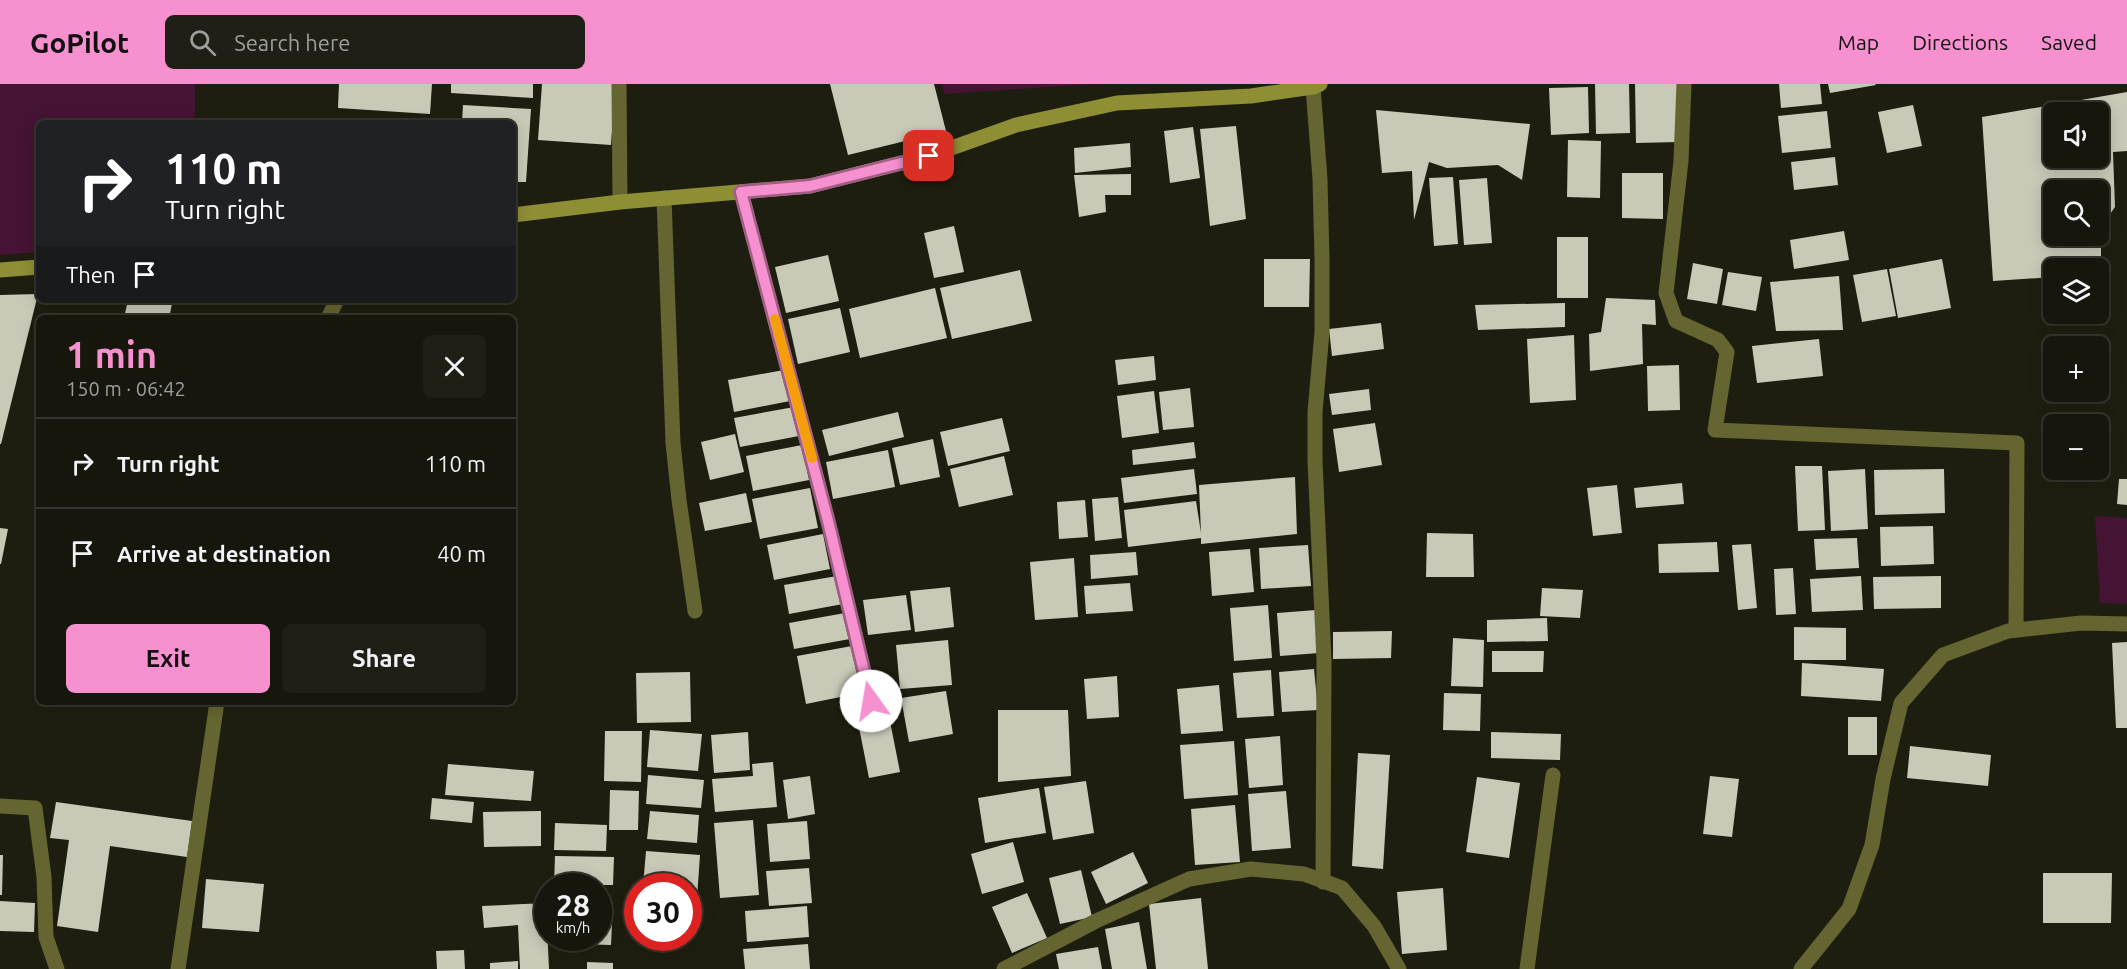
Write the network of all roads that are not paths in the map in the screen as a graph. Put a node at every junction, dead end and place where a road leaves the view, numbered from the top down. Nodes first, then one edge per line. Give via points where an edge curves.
1 (619, 84) edge
2 (1684, 84) edge
3 (1316, 86) edge
4 (741, 192) junction
5 (664, 198) junction
6 (620, 202) junction
7 (516, 215) edge
8 (36, 267) edge
9 (0, 270) edge
10 (695, 611) dead end
11 (2127, 624) edge
12 (2016, 630) junction
13 (871, 701) dead end
14 (217, 705) edge
15 (1553, 775) dead end
16 (0, 806) edge
17 (1323, 882) junction
18 (57, 969) edge
19 (178, 969) edge
20 (1004, 969) edge
21 (1399, 969) edge
22 (1527, 969) edge
23 (1801, 969) edge

1 - 6 street
2 - 12 street via 1681,161 1666,293 1676,321 1718,340 1727,352 1715,430 2017,443
3 - 4 street via 1251,96 1117,103 1016,125 929,156 810,186
3 - 17 street via 1322,259 1315,461 1324,660
4 - 5 street
4 - 13 street
5 - 6 street
5 - 10 street via 673,443
6 - 7 street
8 - 9 street
11 - 12 street via 2081,623
12 - 23 street via 1943,655 1901,703 1872,845 1849,909
14 - 19 street
15 - 22 street
16 - 18 street via 34,808 45,877 46,937
17 - 20 street via 1304,874 1251,869 1189,879
17 - 21 street via 1342,888 1374,926

